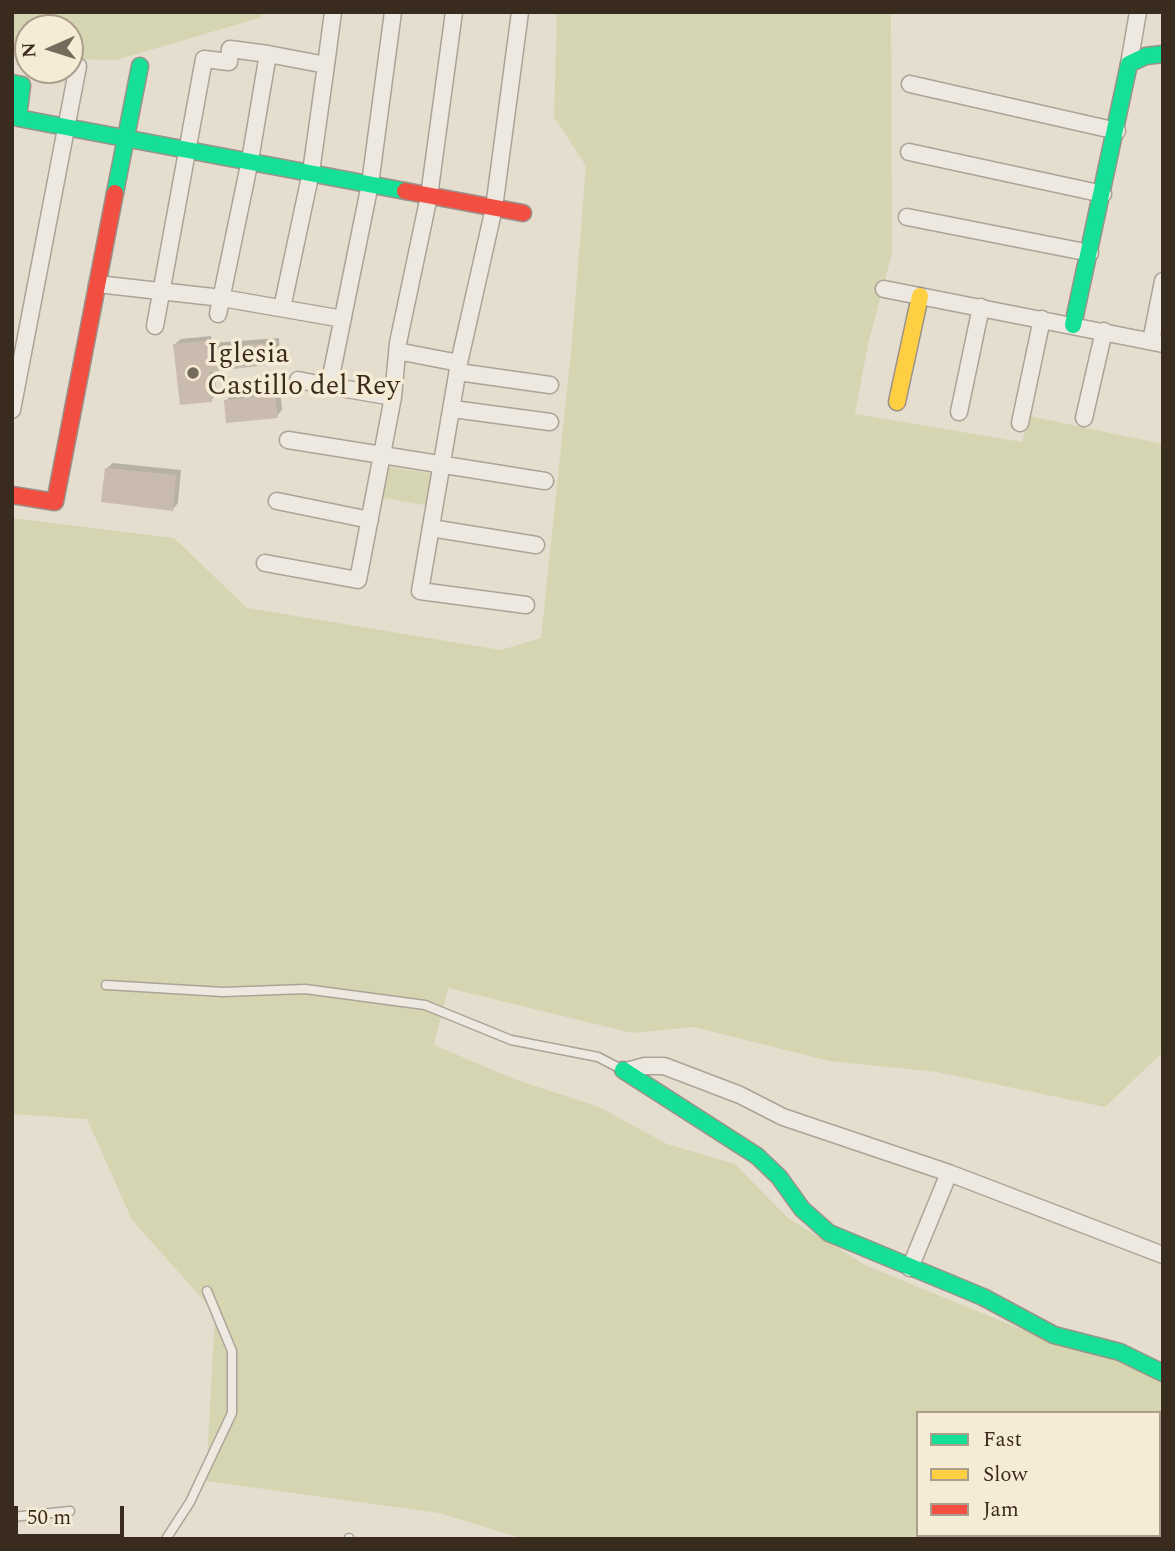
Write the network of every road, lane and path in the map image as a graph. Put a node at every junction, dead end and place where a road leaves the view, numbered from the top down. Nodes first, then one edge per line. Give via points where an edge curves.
1 (333, 12) edge
2 (393, 12) edge
3 (454, 12) edge
4 (520, 12) edge
5 (1138, 12) edge
6 (268, 54) junction
7 (1163, 54) edge
8 (1129, 64) junction
9 (326, 65) junction
10 (140, 66) dead end
11 (12, 83) edge
12 (75, 84) edge
13 (910, 84) dead end
14 (15, 120) edge
15 (66, 128) junction
16 (1117, 131) junction
17 (126, 138) junction
18 (188, 149) junction
19 (909, 152) dead end
20 (250, 160) junction
21 (312, 172) junction
22 (370, 184) junction
23 (1102, 194) junction
24 (429, 196) junction
25 (494, 208) junction
26 (523, 213) dead end
27 (907, 218) dead end
28 (1090, 253) junction
29 (1163, 281) edge
30 (97, 284) junction
31 (884, 289) dead end
32 (162, 290) junction
33 (920, 296) junction
34 (220, 306) junction
35 (981, 307) junction
36 (282, 308) junction
37 (343, 319) junction
38 (1042, 319) junction
39 (1073, 325) junction
40 (155, 326) dead end
41 (1104, 331) junction
42 (1157, 342) edge
43 (398, 347) junction
44 (459, 368) junction
45 (298, 380) dead end
46 (550, 385) dead end
47 (329, 386) junction
48 (393, 397) junction
49 (897, 402) dead end
50 (453, 409) junction
51 (12, 410) edge
52 (959, 412) dead end
53 (1084, 418) dead end
54 (550, 422) dead end
55 (1020, 423) dead end
56 (288, 440) dead end
57 (382, 457) junction
58 (443, 466) junction
59 (545, 481) dead end
60 (12, 495) edge
61 (277, 501) dead end
62 (370, 520) junction
63 (432, 528) junction
64 (536, 545) dead end
65 (265, 563) dead end
66 (526, 605) dead end
67 (106, 985) dead end
68 (625, 1071) junction
69 (949, 1173) junction
70 (1163, 1255) edge
71 (910, 1268) junction
72 (207, 1291) dead end
73 (1163, 1373) edge
74 (70, 1511) dead end
75 (12, 1517) edge
76 (166, 1539) edge

1 - 9 street
2 - 22 street
3 - 24 street
4 - 25 street
5 - 8 street
6 - 9 street
6 - 18 street via 230,49 229,62 204,59
6 - 20 street
7 - 8 street
8 - 16 street
9 - 21 street
10 - 17 street
11 - 14 street via 22,85
12 - 15 street
13 - 16 street
14 - 15 street
15 - 17 street
15 - 51 street
16 - 23 street
17 - 18 street
17 - 30 street
18 - 20 street
18 - 32 street
19 - 23 street
20 - 21 street
20 - 34 street
21 - 22 street
21 - 36 street
22 - 24 street
22 - 37 street
23 - 28 street
24 - 25 street
24 - 43 street
25 - 26 street
25 - 44 street
27 - 28 street
28 - 39 street
29 - 42 street
30 - 32 street
30 - 60 street via 55,502
31 - 33 street
32 - 34 street
32 - 40 street
33 - 35 street
33 - 49 street
34 - 36 street
35 - 38 street
35 - 52 street
36 - 37 street
37 - 47 street
38 - 39 street
38 - 55 street
39 - 41 street
41 - 42 street
41 - 53 street
43 - 44 street
43 - 48 street
44 - 46 street
44 - 50 street
45 - 47 street
47 - 48 street
48 - 57 street
50 - 54 street
50 - 58 street
56 - 57 street
57 - 58 street
57 - 62 street
58 - 59 street
58 - 63 street
61 - 62 street
62 - 65 street via 358,580
63 - 64 street
63 - 66 street via 420,591
67 - 68 lane via 223,992 304,989 425,1005 511,1040 598,1058
68 - 69 street via 664,1066 783,1117
68 - 71 street via 757,1156 829,1233
69 - 70 street
69 - 71 street
71 - 73 street via 983,1297 1054,1335 1120,1352
72 - 76 lane via 232,1351 232,1413 190,1502
74 - 75 lane

